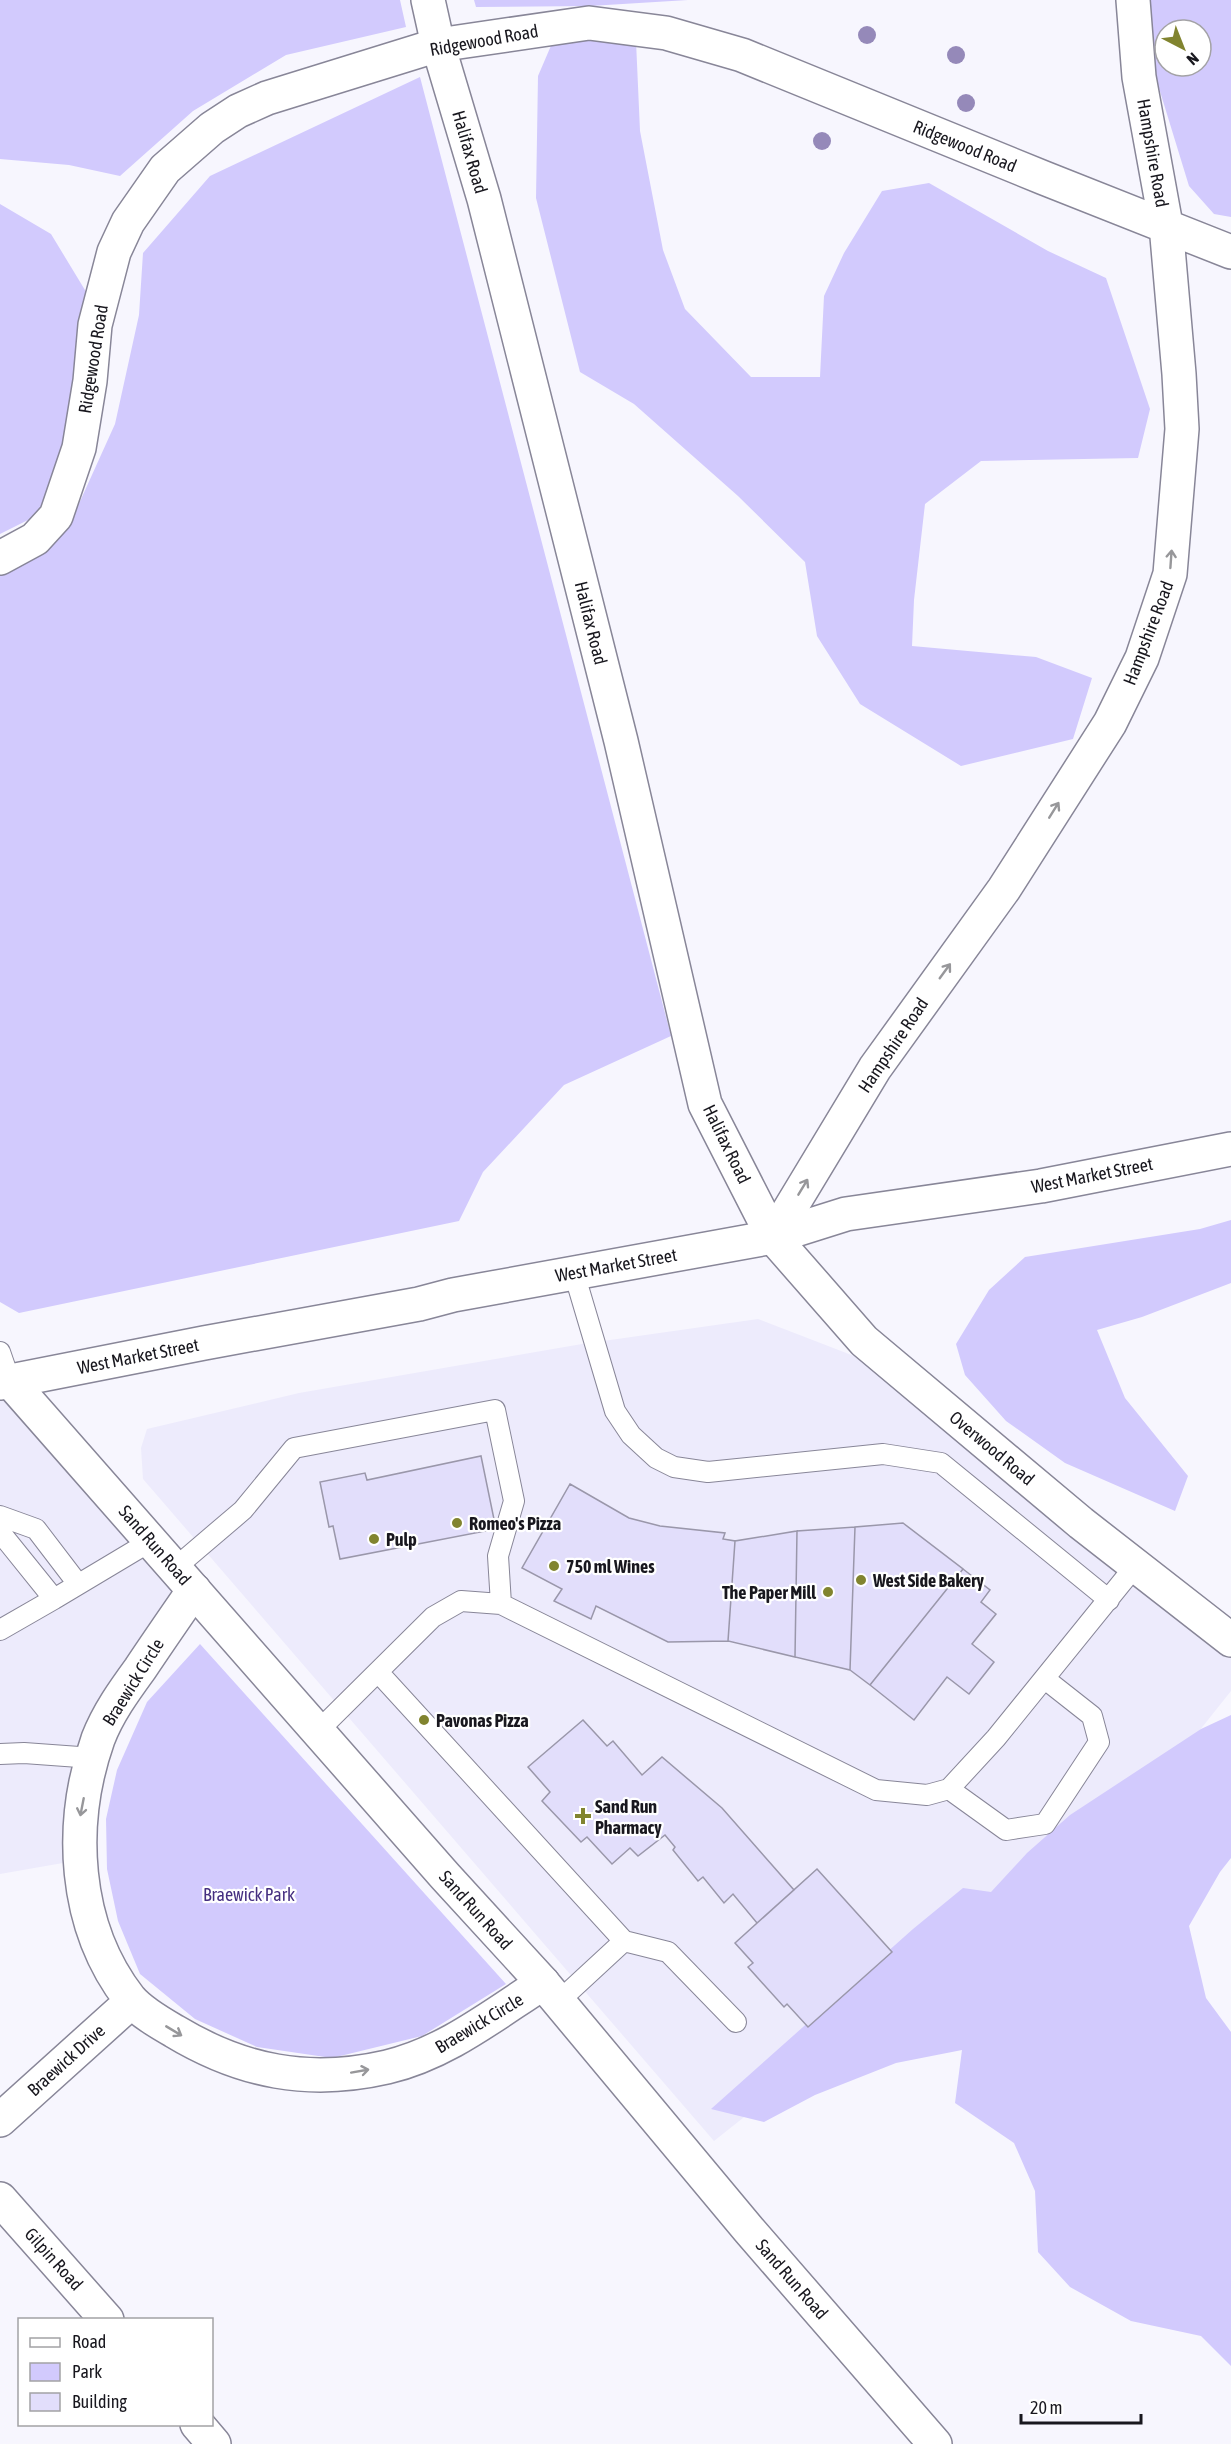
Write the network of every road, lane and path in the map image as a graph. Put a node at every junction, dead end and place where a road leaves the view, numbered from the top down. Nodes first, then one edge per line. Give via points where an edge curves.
1 (428, 0) edge
2 (1133, 0) edge
3 (438, 45) junction
4 (1166, 225) junction
5 (1231, 252) edge
6 (0, 558) edge
7 (1231, 1149) edge
8 (773, 1237) junction
9 (574, 1273) junction
10 (3, 1372) edge
11 (0, 1516) edge
12 (0, 1532) edge
13 (151, 1541) junction
14 (1136, 1565) junction
15 (184, 1579) junction
16 (78, 1584) junction
17 (54, 1599) junction
18 (1109, 1600) junction
19 (501, 1604) junction
20 (0, 1630) edge
21 (1231, 1640) edge
22 (378, 1672) junction
23 (1045, 1679) junction
24 (318, 1731) junction
25 (0, 1754) edge
26 (93, 1758) junction
27 (949, 1789) junction
28 (624, 1941) junction
29 (550, 1993) junction
30 (132, 2001) junction
31 (736, 2022) dead end
32 (0, 2120) edge
33 (0, 2199) edge
34 (106, 2318) edge
35 (199, 2426) edge
36 (214, 2444) edge
37 (935, 2444) edge

1 - 3 street, Halifax Road
2 - 4 street, Hampshire Road via 1139,77
3 - 4 street, Ridgewood Road via 589,23 677,35 742,55
3 - 6 street, Ridgewood Road via 267,98 238,111 165,169 128,222 114,252 95,325 79,448 56,516 34,539
3 - 8 street, Halifax Road via 484,199 621,741 705,1104
4 - 5 street, Ridgewood Road
8 -> 4 street, Hampshire Road via 875,1068 1023,859 1110,723 1142,658 1170,574 1182,429
7 - 8 street, West Market Street via 1041,1186 846,1214
8 - 9 street, West Market Street
8 - 14 street, Overwood Road via 864,1341
9 - 10 street, West Market Street
9 - 18 lane via 615,1411 631,1435 656,1458 674,1467 708,1472 883,1454 941,1463
10 - 13 street, Sand Run Road
11 - 16 lane via 36,1529
12 - 17 lane
13 - 15 street, Sand Run Road
13 - 16 lane
14 - 18 lane
14 - 21 street, Overwood Road
15 - 19 lane via 294,1448 495,1410 514,1501 498,1556
15 - 24 street, Sand Run Road
15 - 26 street, Braewick Circle via 113,1708
16 - 17 lane
17 - 20 lane
18 - 23 lane
19 - 22 lane via 461,1600 433,1617
19 - 27 lane via 876,1790 927,1795
22 - 24 lane
22 - 28 lane
23 - 27 lane
23 - 27 lane via 1092,1716 1099,1742 1045,1824 1006,1830
24 - 29 street, Sand Run Road
25 - 26 lane
26 -> 30 street, Braewick Circle via 80,1812 85,1902 97,1941
28 - 29 lane
28 - 31 lane via 668,1952
30 -> 29 street, Braewick Circle via 198,2046 236,2062 271,2072 313,2076 351,2073 420,2057
29 - 37 street, Sand Run Road
30 - 32 street, Braewick Drive
33 - 34 street, Gilpin Road
35 - 36 street

